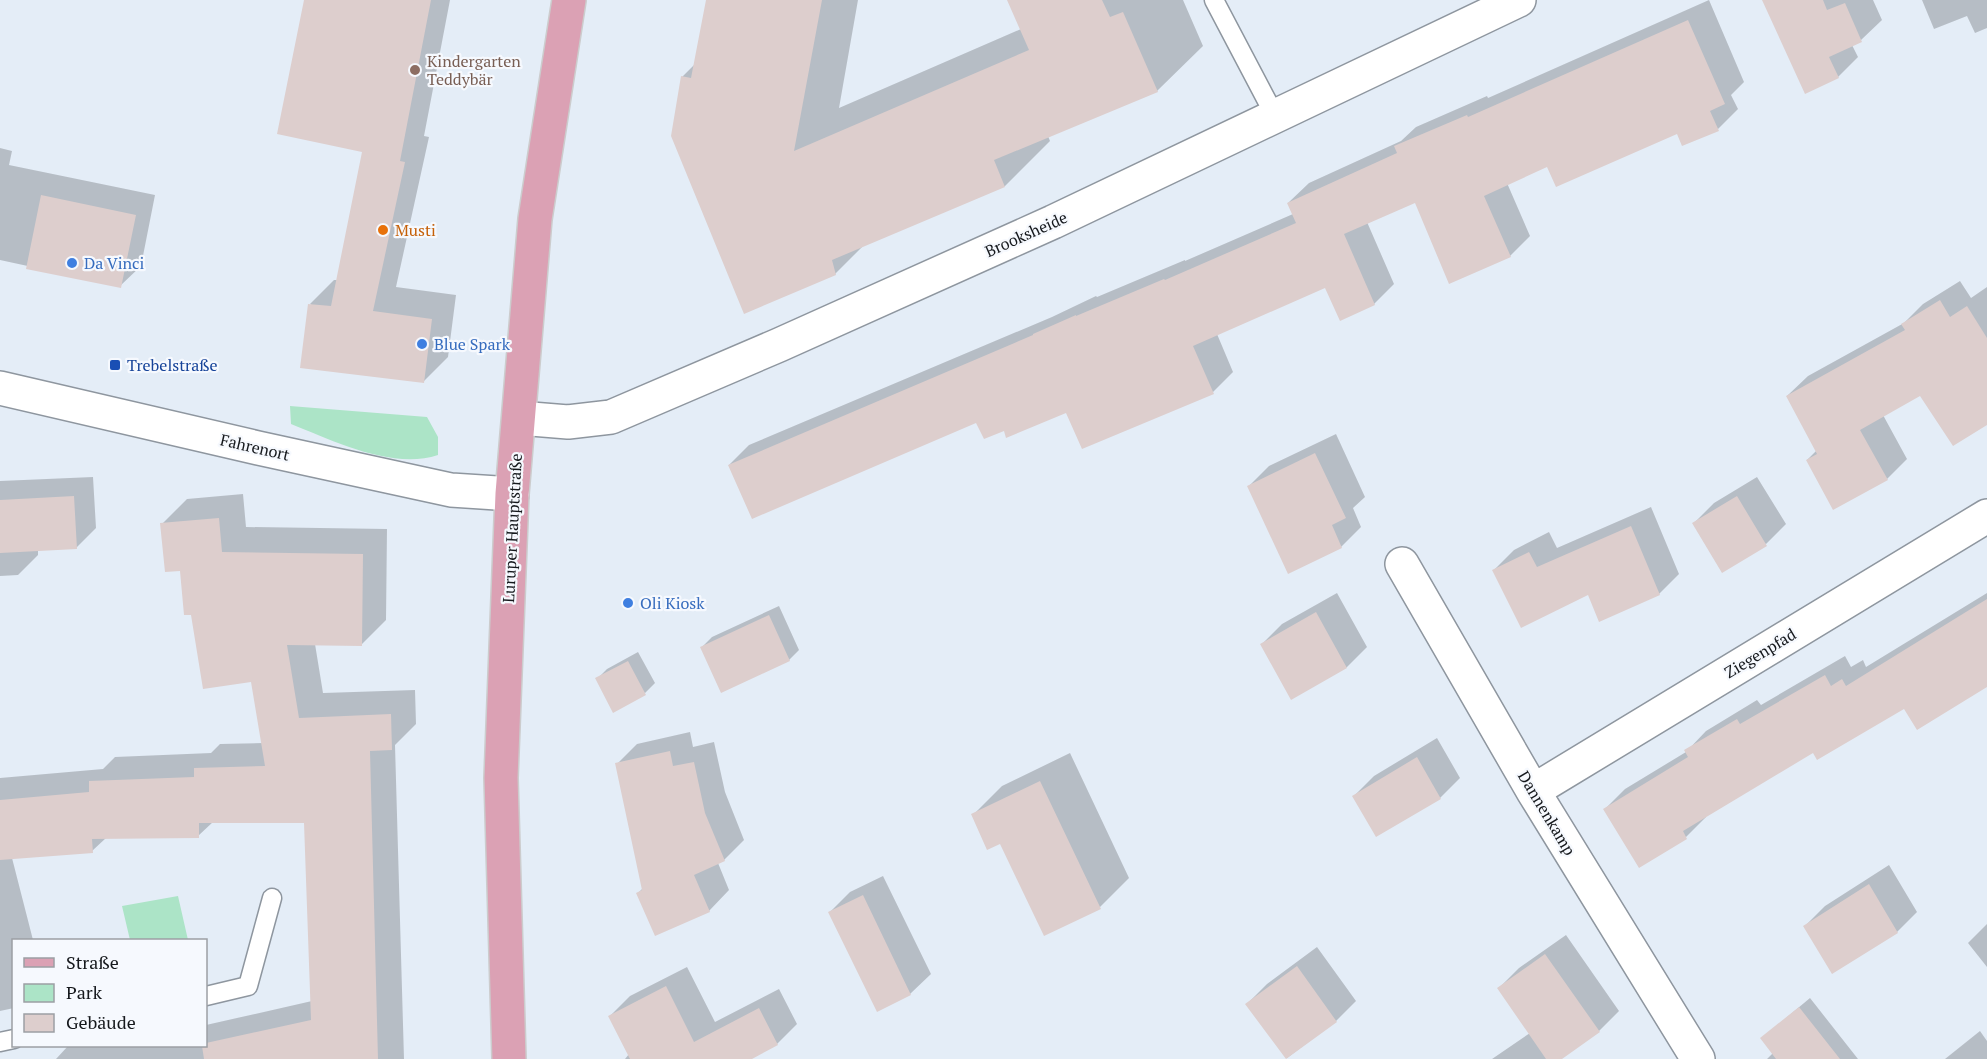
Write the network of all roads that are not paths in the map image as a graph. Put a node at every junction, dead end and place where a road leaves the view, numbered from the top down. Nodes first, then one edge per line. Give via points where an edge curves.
1 (569, 0) edge
2 (1214, 0) edge
3 (1519, 0) edge
4 (1275, 116) junction
5 (0, 388) edge
6 (519, 418) junction
7 (512, 494) junction
8 (1987, 516) edge
9 (1402, 564) dead end
10 (1533, 790) junction
11 (272, 898) dead end
12 (207, 996) edge
13 (509, 1059) edge
14 (1698, 1059) edge

1 - 6 main road, Luruper Hauptstraße via 535,219
2 - 4 lane
3 - 4 street, Brooksheide
4 - 6 street, Brooksheide via 1053,222 611,417 568,422
5 - 7 street, Fahrenort via 451,490
6 - 7 main road, Luruper Hauptstraße
7 - 13 main road, Luruper Hauptstraße via 501,778
8 - 10 street, Ziegenpfad
9 - 10 street, Dannenkamp
10 - 14 street, Dannenkamp
11 - 12 lane via 248,986

